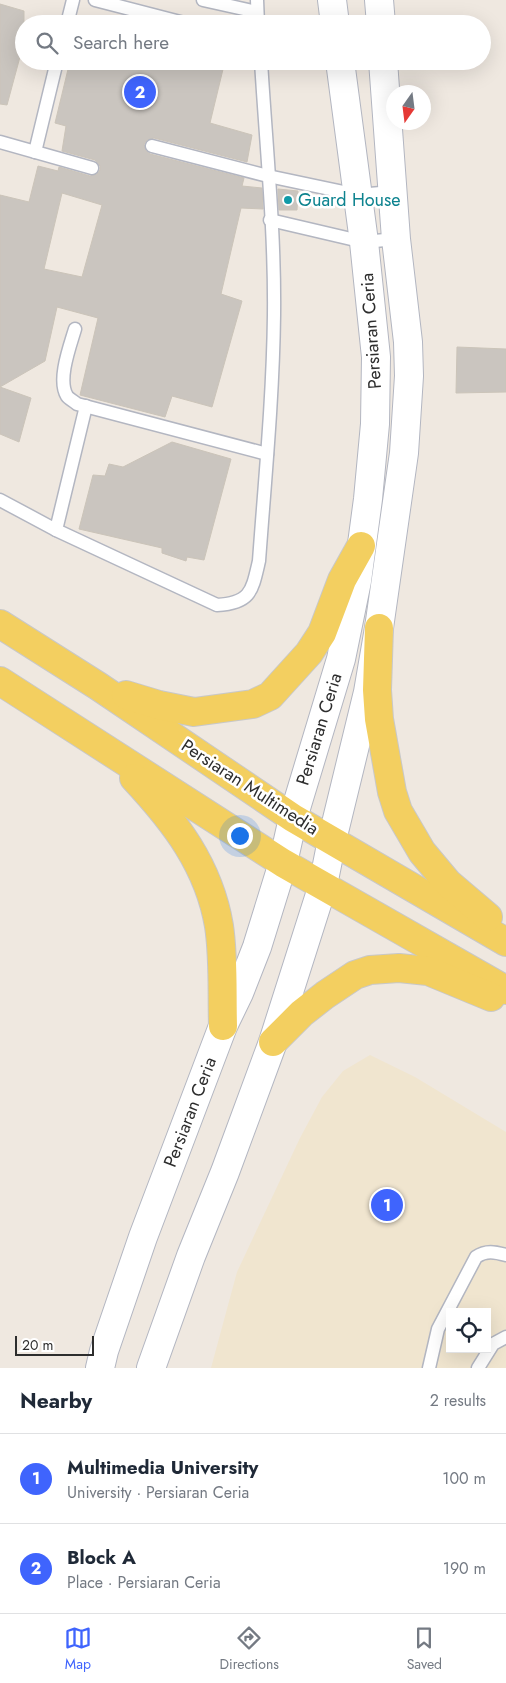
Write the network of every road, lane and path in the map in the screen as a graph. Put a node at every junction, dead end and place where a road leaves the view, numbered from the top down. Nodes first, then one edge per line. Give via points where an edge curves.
1 (72, 0) edge
2 (95, 0) edge
3 (202, 0) edge
4 (332, 0) edge
5 (379, 0) edge
6 (257, 12) edge
7 (69, 15) edge
8 (153, 15) edge
9 (334, 15) edge
10 (380, 15) edge
11 (55, 70) edge
12 (262, 70) edge
13 (341, 70) edge
14 (384, 70) edge
15 (0, 142) edge
16 (152, 146) dead end
17 (35, 152) junction
18 (92, 168) dead end
19 (268, 176) junction
20 (392, 192) junction
21 (358, 195) junction
22 (270, 220) junction
23 (396, 238) junction
24 (364, 242) junction
25 (75, 329) dead end
26 (86, 406) junction
27 (267, 454) junction
28 (0, 500) edge
29 (56, 530) junction
30 (361, 546) junction
31 (0, 624) edge
32 (380, 628) junction
33 (0, 681) edge
34 (98, 686) junction
35 (68, 724) junction
36 (293, 818) junction
37 (332, 840) junction
38 (283, 863) junction
39 (323, 884) junction
40 (506, 931) edge
41 (506, 942) edge
42 (506, 990) edge
43 (506, 1004) edge
44 (223, 1026) junction
45 (273, 1042) junction
46 (506, 1255) edge
47 (506, 1337) edge
48 (94, 1364) edge
49 (151, 1368) edge
50 (429, 1368) edge
51 (478, 1368) edge

1 - 7 lane
2 - 8 lane
3 - 6 lane
4 - 9 street
5 - 10 street
11 - 17 lane
12 - 19 lane
13 - 21 street, Persiaran Ceria
14 - 20 street, Persiaran Ceria
15 - 17 lane
16 - 19 lane
17 - 18 lane
19 - 21 lane
19 - 22 lane
20 - 21 lane
20 - 23 street, Persiaran Ceria
21 - 24 street, Persiaran Ceria
22 - 24 lane
22 - 27 lane via 274,313
23 - 24 lane
23 - 32 street, Persiaran Ceria via 409,376 404,453
24 - 30 street, Persiaran Ceria via 376,357 374,433
25 - 26 lane via 63,385 68,396 77,404
26 - 27 lane
26 - 29 lane
27 - 29 lane via 259,561 254,582 244,600 217,605
28 - 29 lane
30 - 34 main road via 342,580 322,633 309,654 270,696 253,704 194,712 159,706
30 - 36 street, Persiaran Ceria via 341,660
31 - 34 main road, Persiaran Multimedia
32 - 37 street, Persiaran Ceria
32 - 40 main road via 379,719 398,811 422,852 448,883
33 - 35 main road
34 - 36 main road, Persiaran Multimedia
35 - 38 main road
35 - 44 main road via 102,748 129,773 176,826 194,855 210,891 219,926
36 - 37 main road, Persiaran Multimedia
36 - 38 street, Persiaran Ceria
37 - 39 street, Persiaran Ceria
37 - 41 main road, Persiaran Multimedia
38 - 39 main road
38 - 44 street, Persiaran Ceria via 257,947
39 - 42 main road
39 - 45 street, Persiaran Ceria
43 - 45 main road via 428,971 370,970 355,975 325,995
44 - 48 street, Persiaran Ceria
45 - 49 street, Persiaran Ceria
46 - 50 lane via 482,1252 476,1257 438,1329
47 - 51 lane via 493,1344

